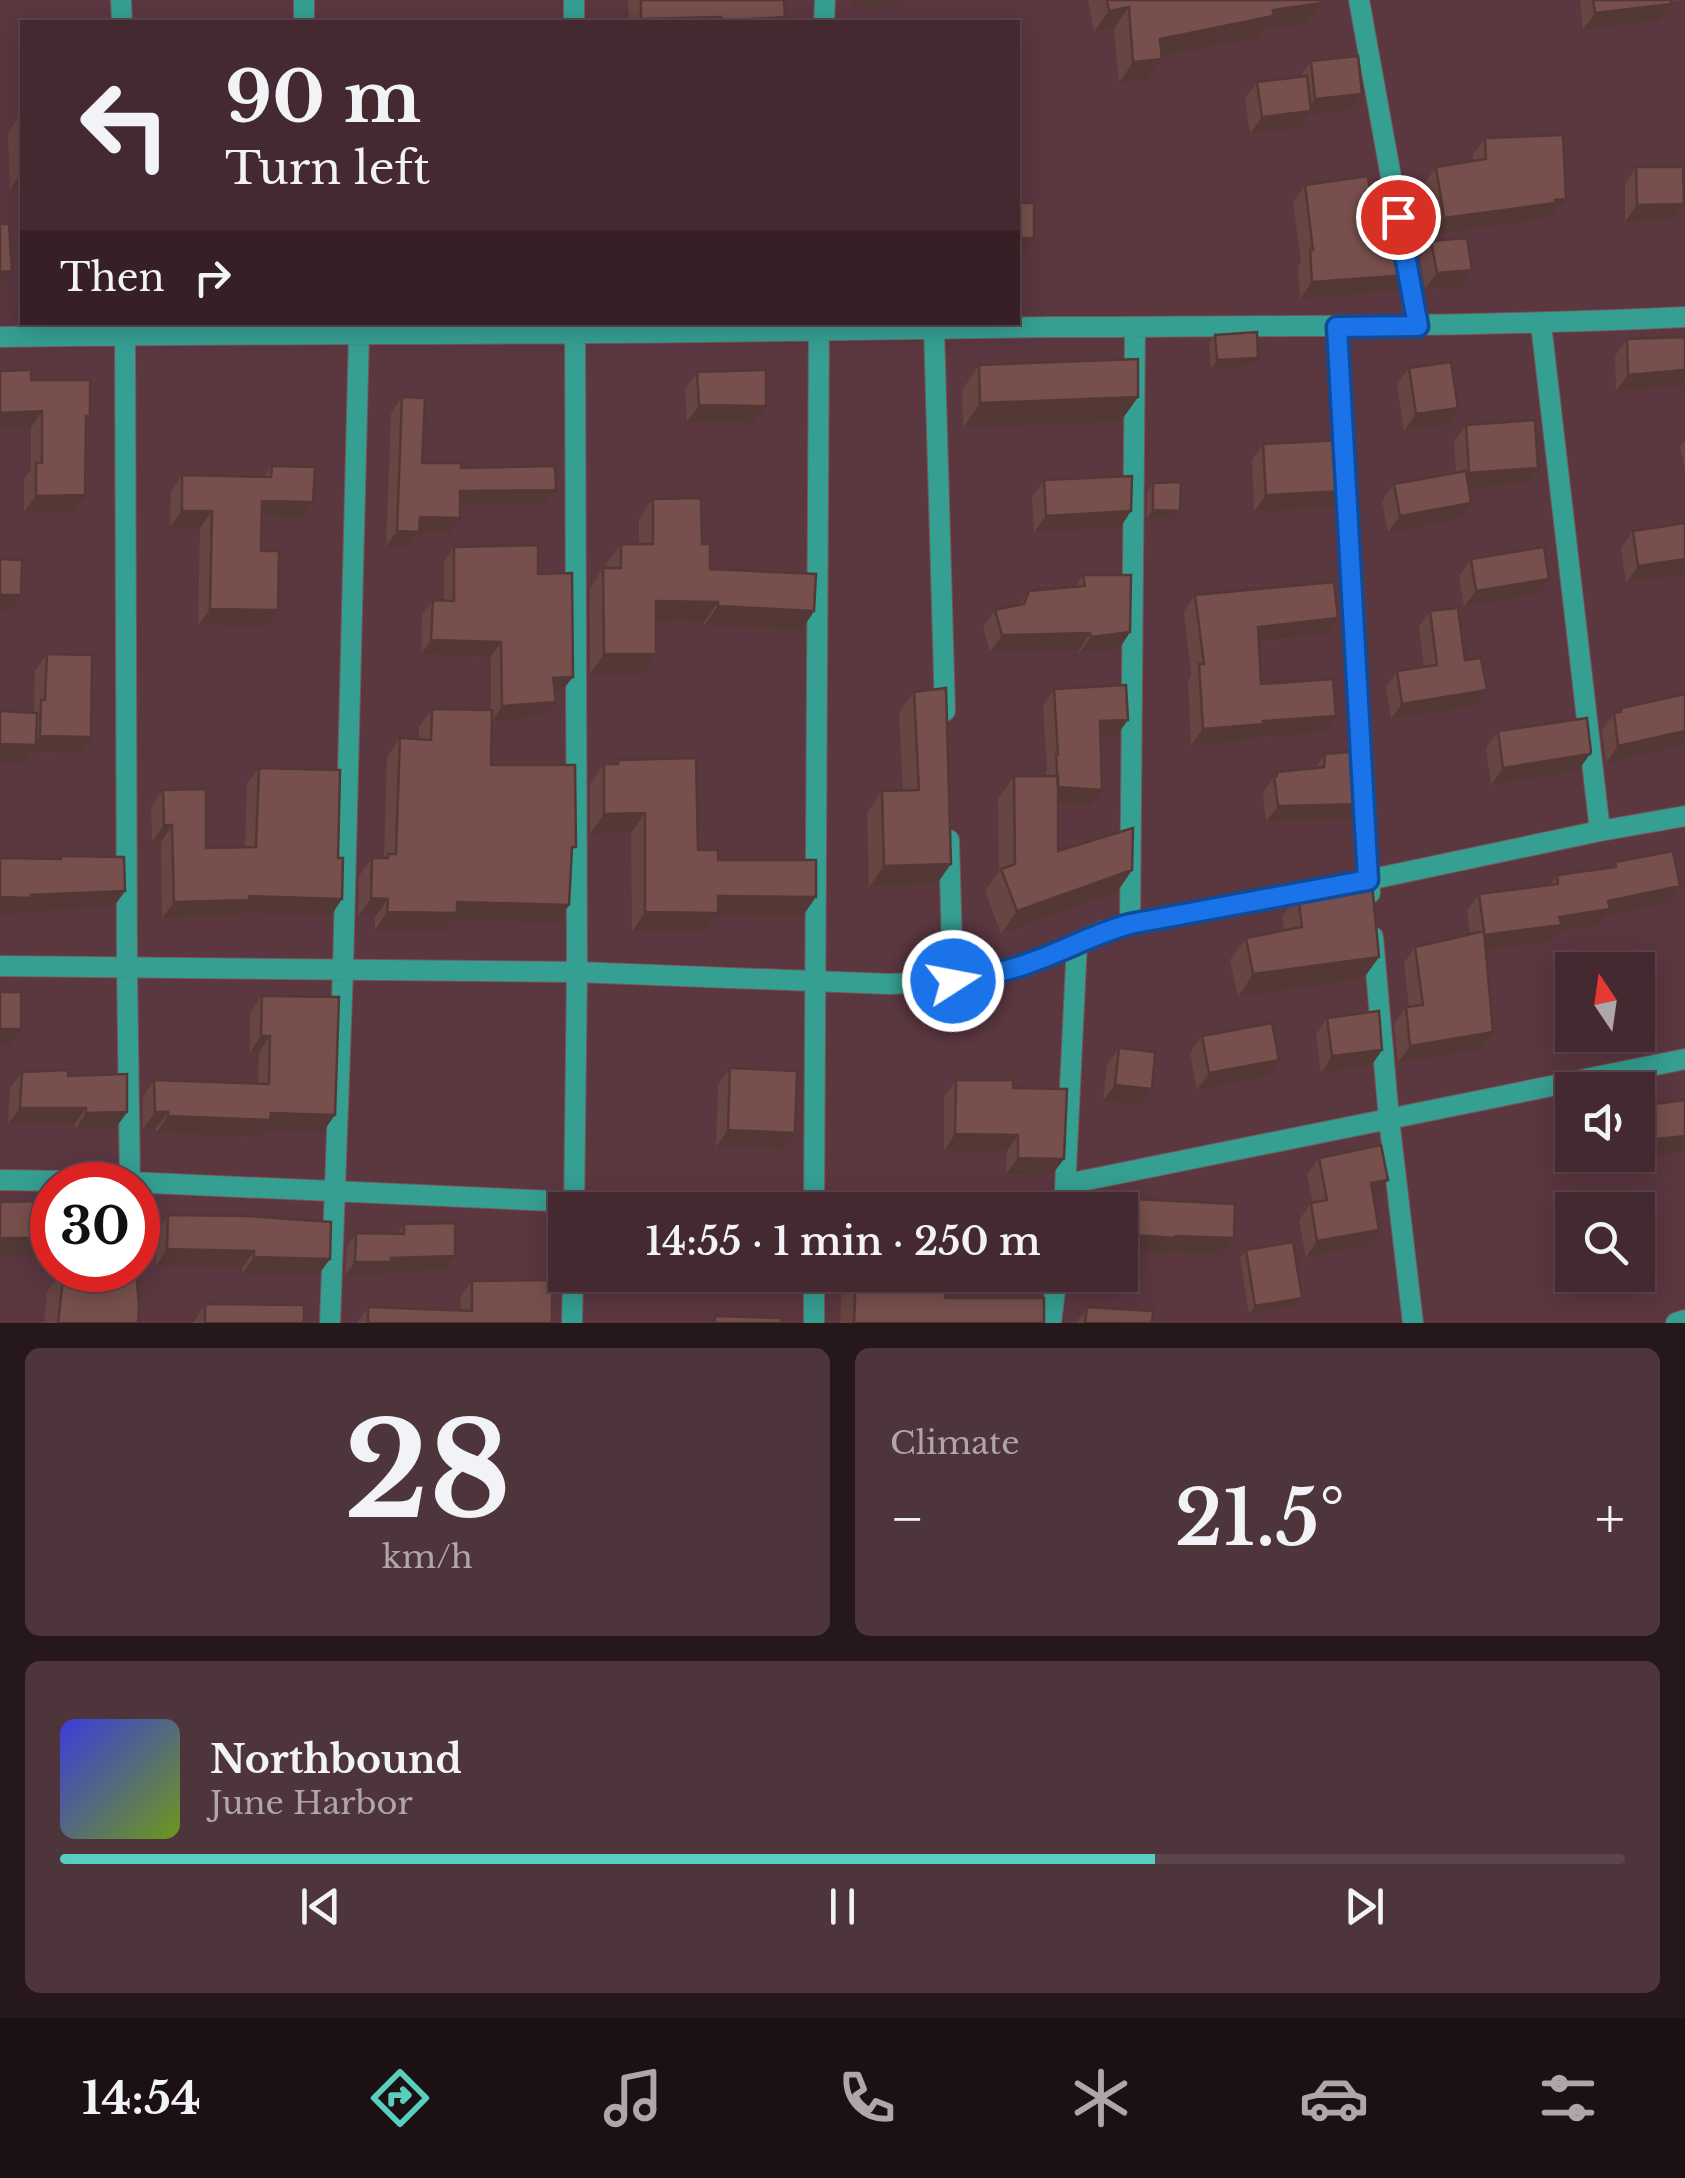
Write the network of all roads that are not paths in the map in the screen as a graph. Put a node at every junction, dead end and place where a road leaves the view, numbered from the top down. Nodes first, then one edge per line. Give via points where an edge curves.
1 (1359, 0) edge
2 (1685, 318) edge
3 (1542, 324) junction
4 (819, 326) edge
5 (1136, 326) junction
6 (1418, 326) junction
7 (576, 327) edge
8 (1337, 327) junction
9 (306, 328) edge
10 (934, 328) junction
11 (125, 329) edge
12 (359, 333) junction
13 (0, 337) edge
14 (945, 724) edge
15 (1685, 816) edge
16 (948, 822) edge
17 (1600, 831) junction
18 (1368, 880) junction
19 (1130, 924) junction
20 (1077, 942) junction
21 (0, 966) edge
22 (126, 968) junction
23 (342, 969) junction
24 (577, 972) junction
25 (953, 981) junction
26 (816, 982) junction
27 (1685, 1059) edge
28 (1389, 1119) junction
29 (130, 1162) edge
30 (0, 1180) edge
31 (30, 1181) edge
32 (160, 1184) edge
33 (1067, 1184) junction
34 (336, 1191) junction
35 (574, 1192) edge
36 (814, 1192) edge
37 (1066, 1192) edge
38 (548, 1205) edge
39 (573, 1292) edge
40 (814, 1292) edge
41 (1055, 1292) edge
42 (1685, 1320) edge
43 (330, 1323) edge
44 (572, 1323) edge
45 (814, 1323) edge
46 (1051, 1323) edge
47 (1413, 1323) edge
48 (1676, 1323) edge

1 - 6 street
2 - 3 street
3 - 6 street
3 - 17 street
4 - 7 street
4 - 10 street
4 - 26 street
5 - 8 street
5 - 10 street
5 - 19 street
6 - 8 street
7 - 12 street
7 - 24 street
8 - 18 street
9 - 11 street
9 - 12 street
10 - 14 street
11 - 13 street
11 - 22 street
12 - 23 street
15 - 17 street
16 - 25 street
17 - 18 street
18 - 19 street
18 - 28 street
19 - 20 street
20 - 25 street via 994,974
20 - 33 street
21 - 22 street
22 - 23 street
22 - 29 street
23 - 24 street
23 - 34 street
24 - 26 street
24 - 35 street
25 - 26 street
26 - 36 street
27 - 28 street
28 - 33 street
28 - 47 street
30 - 31 street
32 - 34 street
33 - 37 street
34 - 38 street
34 - 43 street
39 - 44 street
40 - 45 street
41 - 46 street
42 - 48 street

